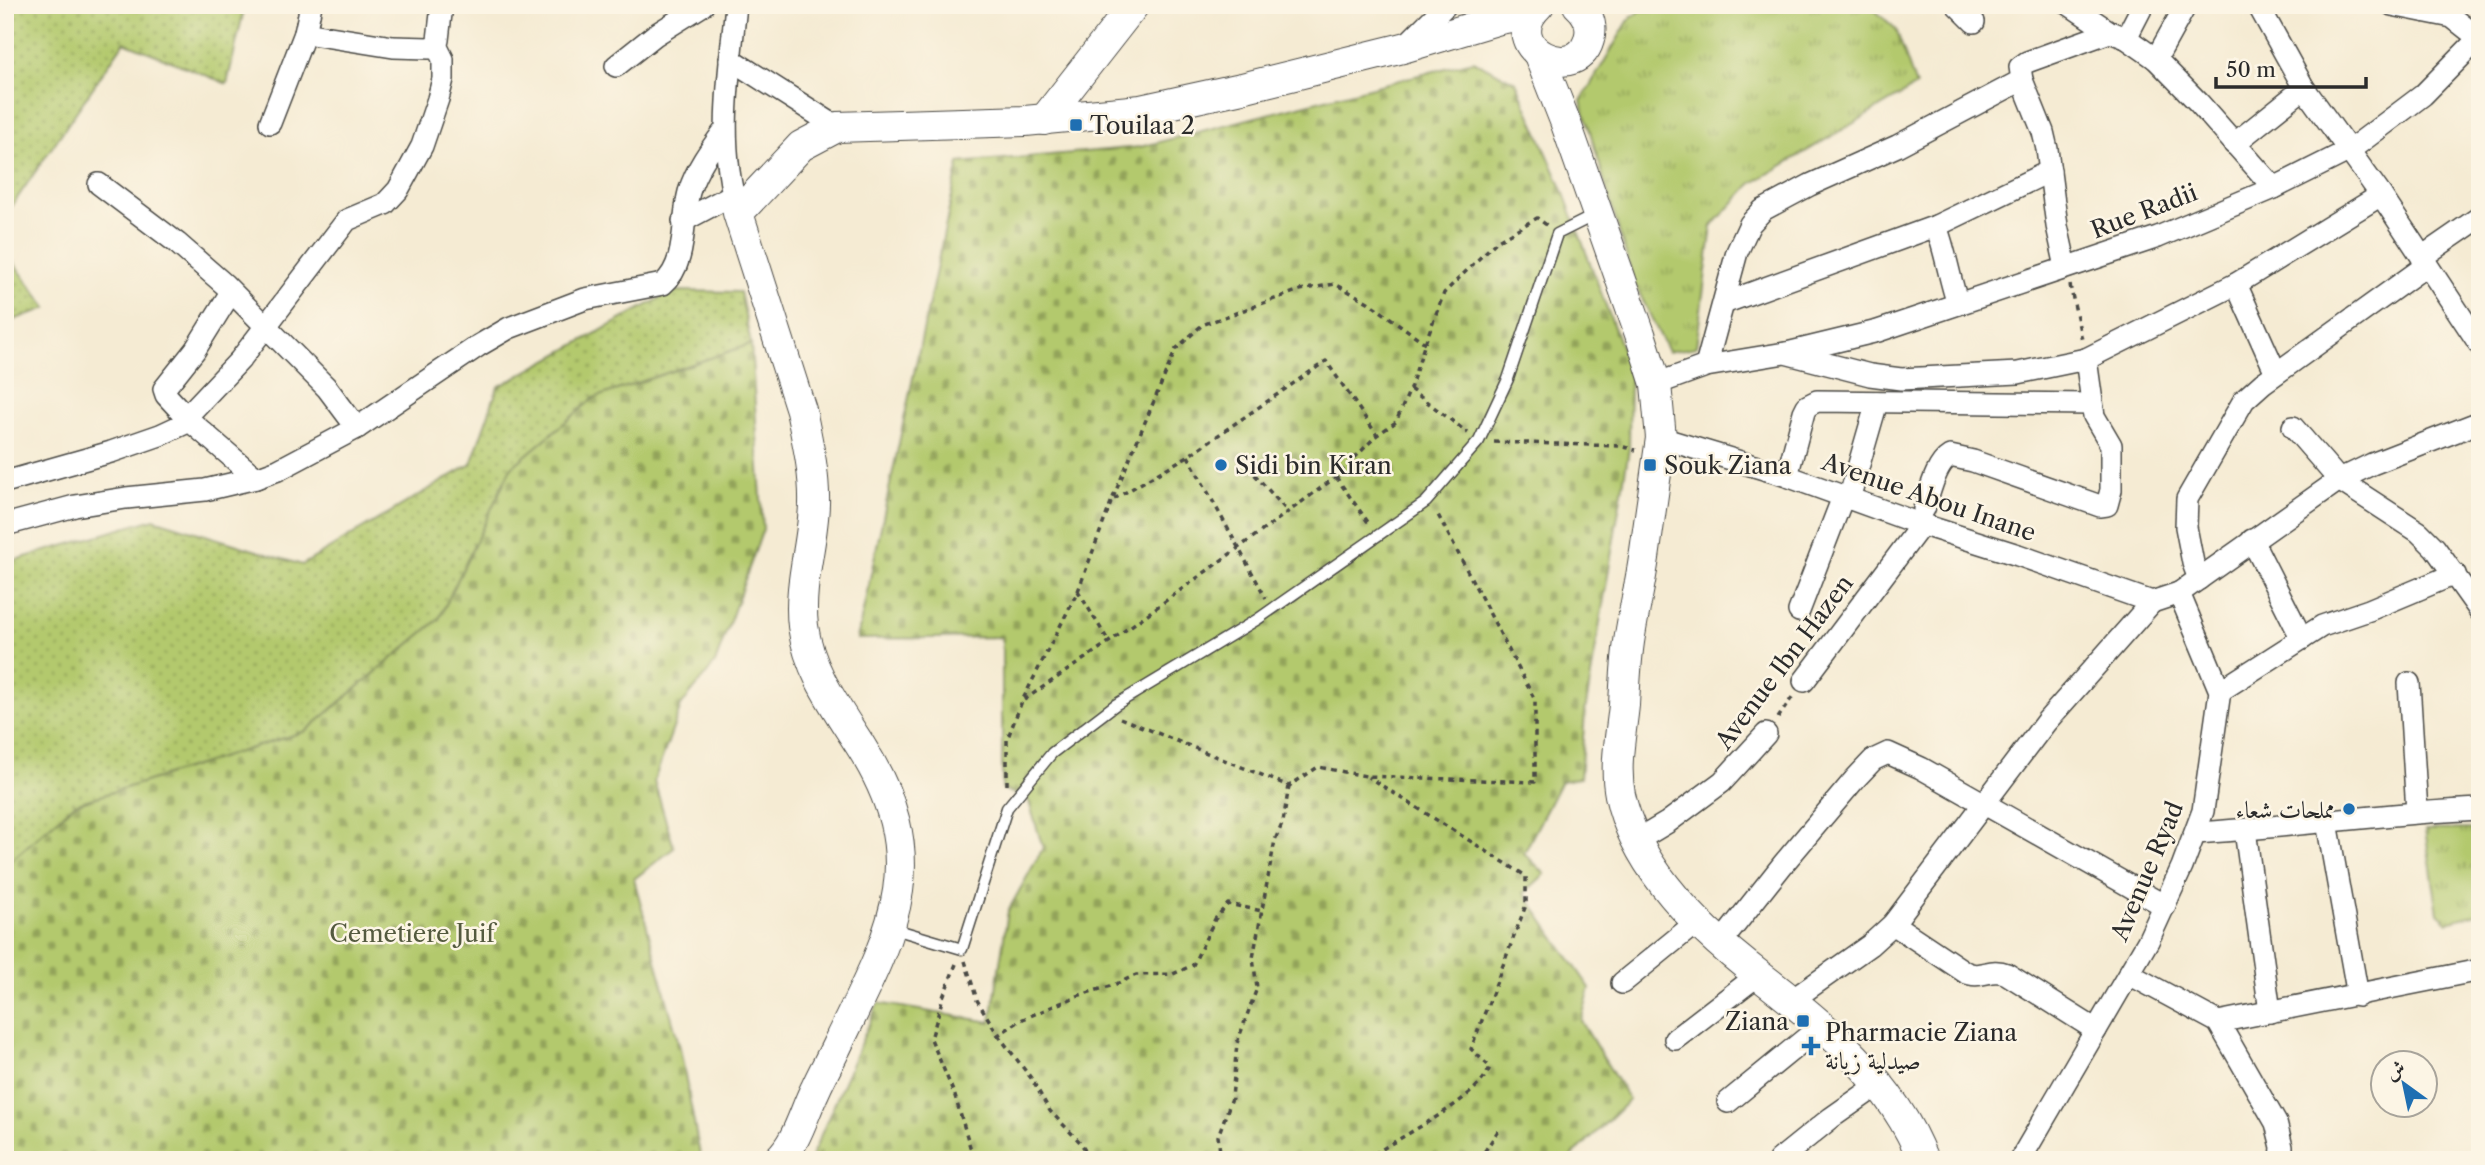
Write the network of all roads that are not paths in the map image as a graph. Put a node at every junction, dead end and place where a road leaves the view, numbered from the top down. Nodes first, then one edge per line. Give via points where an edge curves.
1 (311, 5) edge
2 (442, 5) edge
3 (703, 5) edge
4 (736, 5) edge
5 (1134, 5) edge
6 (1957, 5) edge
7 (2070, 5) edge
8 (2143, 5) edge
9 (2186, 5) edge
10 (2258, 5) edge
11 (2392, 5) edge
12 (1535, 9) edge
13 (1593, 10) edge
14 (2449, 11) edge
15 (1451, 19) edge
16 (1974, 22) dead end
17 (305, 33) junction
18 (2118, 35) junction
19 (2479, 38) edge
20 (436, 45) junction
21 (1535, 51) junction
22 (1583, 51) junction
23 (730, 59) junction
24 (2156, 59) junction
25 (616, 66) dead end
26 (2022, 80) junction
27 (2304, 88) junction
28 (1044, 120) junction
29 (1564, 121) junction
30 (270, 123) dead end
31 (837, 127) junction
32 (724, 131) junction
33 (2234, 144) junction
34 (2350, 150) junction
35 (2050, 171) junction
36 (99, 184) dead end
37 (2274, 188) junction
38 (2381, 195) junction
39 (735, 204) junction
40 (1598, 214) junction
41 (2480, 217) edge
42 (683, 222) junction
43 (1936, 226) junction
44 (2425, 261) junction
45 (2066, 267) junction
46 (2236, 284) junction
47 (231, 292) junction
48 (1724, 303) junction
49 (1958, 304) junction
50 (2472, 316) edge
51 (265, 326) junction
52 (2480, 345) edge
53 (1785, 353) junction
54 (2086, 359) junction
55 (1706, 366) junction
56 (2276, 373) junction
57 (1656, 383) junction
58 (1877, 402) junction
59 (2091, 404) junction
60 (188, 419) junction
61 (2480, 422) edge
62 (2293, 426) dead end
63 (357, 428) junction
64 (1660, 447) junction
65 (1787, 476) junction
66 (256, 478) junction
67 (2339, 480) junction
68 (5, 482) edge
69 (1846, 498) junction
70 (1923, 517) junction
71 (5, 524) edge
72 (2252, 540) junction
73 (2455, 574) junction
74 (2199, 579) junction
75 (2179, 593) junction
76 (2151, 602) junction
77 (1799, 611) dead end
78 (2480, 611) edge
79 (2302, 639) junction
80 (1804, 681) road end
81 (2409, 683) dead end
82 (2220, 691) junction
83 (1766, 734) road end
84 (1983, 803) junction
85 (2480, 809) edge
86 (2417, 812) junction
87 (2327, 822) junction
88 (2245, 830) junction
89 (2197, 833) junction
90 (1638, 841) junction
91 (2165, 906) junction
92 (1697, 922) junction
93 (1893, 923) junction
94 (891, 928) junction
95 (1720, 945) junction
96 (2480, 970) edge
97 (2130, 974) junction
98 (1758, 975) junction
99 (1622, 984) dead end
100 (2358, 996) junction
101 (1792, 1000) junction
102 (2270, 1012) junction
103 (2218, 1023) junction
104 (1821, 1026) junction
105 (2096, 1030) junction
106 (1675, 1039) dead end
107 (1878, 1085) junction
108 (1728, 1102) dead end
109 (778, 1160) edge
110 (1779, 1160) edge
111 (1923, 1160) edge
112 (2020, 1160) edge
113 (2281, 1160) edge

1 - 17 street
2 - 20 street
3 - 25 street
4 - 23 street
5 - 28 street
6 - 16 street
7 - 18 street
8 - 18 street
9 - 24 street
10 - 27 street
11 - 14 street
12 - 15 street via 1500,19
12 - 21 street via 1527,25
13 - 22 street
14 - 19 street
15 - 21 street
15 - 28 street via 1403,48 1242,88 1141,110
17 - 20 street via 393,47
17 - 30 street
18 - 24 street
18 - 26 street via 2027,62 2020,67
19 - 34 street, Rue Radii via 2423,95
20 - 51 street via 443,59 443,79 432,120 410,170 386,204 347,220
21 - 22 street via 1550,61 1574,58
21 - 29 street
22 - 29 street
23 - 31 street
23 - 32 street
24 - 33 street
26 - 35 street via 2043,132
26 - 48 street via 1763,210 1737,252
27 - 33 street
27 - 34 street
28 - 31 street
29 - 40 street
31 - 39 street via 801,146
32 - 39 street
32 - 42 street via 697,171
33 - 37 street
34 - 37 street, Rue Radii
34 - 38 street
35 - 43 street
35 - 45 street
36 - 47 street via 177,243
37 - 45 street, Rue Radii via 2158,237
38 - 44 street
38 - 46 street
39 - 42 street
39 - 94 street via 808,443 814,503 803,608 808,650 832,701 877,773 898,828 900,886
40 - 57 street
40 - 94 lane via 1557,234 1508,379 1479,442 1429,499 1272,610 1105,712 1052,753 1007,808 962,949
41 - 44 street
42 - 63 street via 680,251 663,284 585,299 509,328
43 - 48 street
43 - 49 street
44 - 50 street
44 - 56 street
45 - 49 street, Rue Radii
46 - 54 street
46 - 56 street
47 - 51 street
47 - 60 street via 164,389
48 - 55 street
49 - 53 street, Rue Radii via 1878,331
50 - 52 street
51 - 60 street
51 - 63 street via 327,388
53 - 54 street via 1901,379 2018,373
53 - 55 street, Rue Radii
54 - 59 street
55 - 57 street, Rue Radii
56 - 74 street via 2244,400 2187,499 2186,527
57 - 64 street
58 - 59 street
58 - 65 street via 1817,401 1807,407
58 - 69 street
59 - 70 street, Avenue Ibn Hazen via 2096,423 2111,445 2107,505 1950,456 1939,469
60 - 66 street
60 - 68 street via 160,435 111,452
61 - 67 street
62 - 67 street
63 - 66 street
64 - 65 street, Avenue Abou Inane
64 - 90 street via 1629,643 1618,764 1620,794
65 - 69 street, Avenue Abou Inane
66 - 71 street via 205,490 75,506
67 - 72 street
67 - 73 street via 2419,532
69 - 70 street, Avenue Abou Inane
69 - 77 street
70 - 76 street, Avenue Abou Inane
70 - 80 street, Avenue Ibn Hazen
72 - 74 street
72 - 79 street
73 - 78 street
73 - 79 street via 2335,620
74 - 75 street
75 - 76 street
75 - 82 street, Avenue Ryad
76 - 84 street via 2046,722
79 - 82 street
81 - 86 street
82 - 89 street, Avenue Ryad
83 - 90 street, Avenue Ibn Hazen via 1722,782
84 - 91 street
84 - 93 street
84 - 95 street via 1899,757 1878,756 1793,852
85 - 86 street
86 - 87 street
87 - 88 street
87 - 100 street
88 - 89 street
88 - 102 street
89 - 91 street, Avenue Ryad
90 - 92 street via 1667,887
91 - 97 street, Avenue Ryad
92 - 95 street
92 - 99 street
93 - 101 street via 1870,945
93 - 105 street via 1965,972 1976,976 1997,970 2007,974
94 - 109 street via 797,1132
95 - 98 street
96 - 100 street
97 - 103 street
97 - 105 street, Avenue Ryad
98 - 101 street
98 - 106 street
100 - 102 street
101 - 104 street
102 - 103 street
103 - 113 street via 2276,1123
104 - 107 street
104 - 108 street
105 - 112 street, Avenue Ryad
107 - 110 street
107 - 111 street

